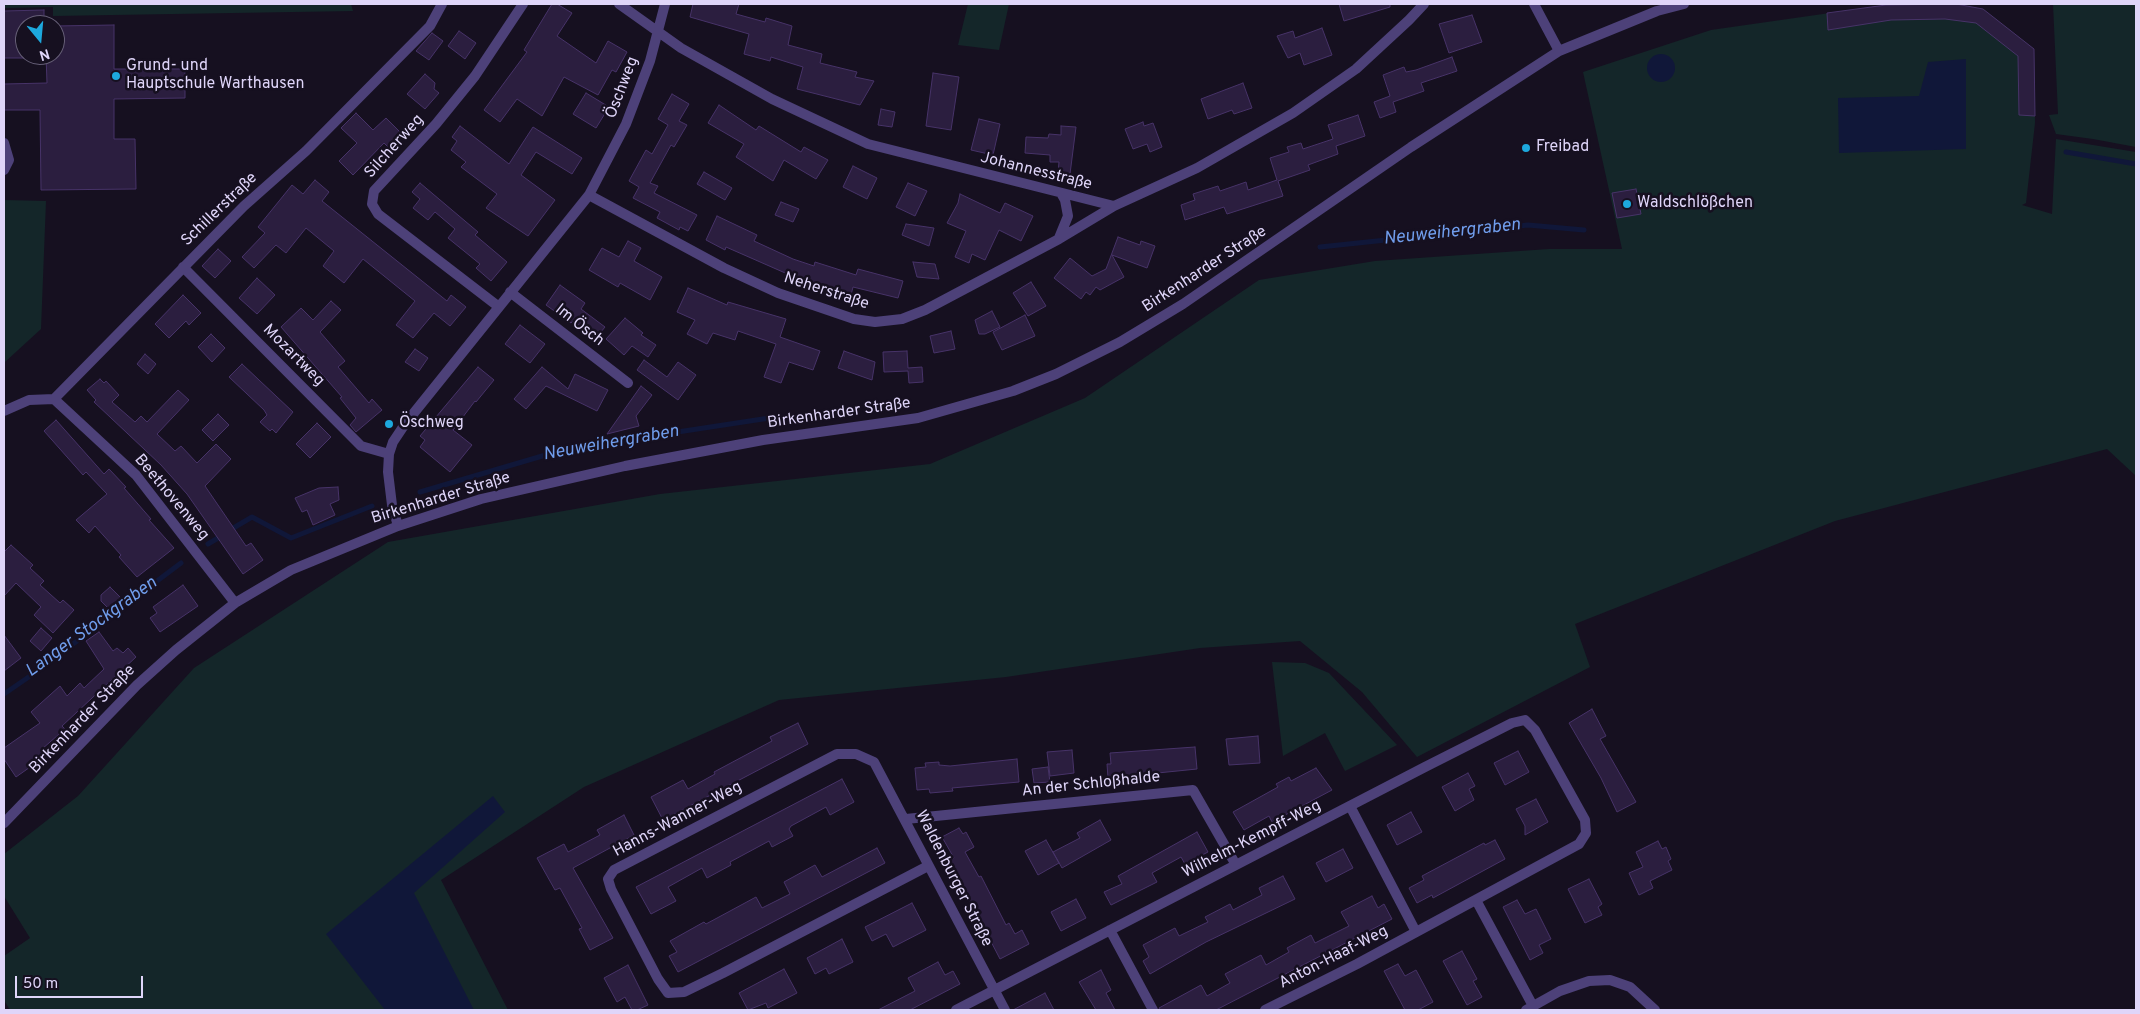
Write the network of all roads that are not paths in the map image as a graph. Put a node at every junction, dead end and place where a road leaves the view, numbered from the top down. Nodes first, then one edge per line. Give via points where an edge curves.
1 (442, 4) edge
2 (523, 4) edge
3 (619, 4) edge
4 (665, 4) edge
5 (1424, 4) edge
6 (1534, 4) edge
7 (1684, 4) edge
8 (658, 32) junction
9 (1559, 51) junction
10 (4, 143) edge
11 (4, 170) edge
12 (1061, 194) junction
13 (588, 195) junction
14 (1114, 206) junction
15 (1059, 239) junction
16 (183, 267) junction
17 (510, 292) junction
18 (499, 307) junction
19 (628, 383) dead end
20 (54, 399) junction
21 (4, 411) edge
22 (389, 454) junction
23 (398, 526) junction
24 (235, 603) junction
25 (1525, 720) joint
26 (874, 762) joint
27 (1350, 806) junction
28 (906, 819) junction
29 (4, 823) edge
30 (1236, 865) junction
31 (928, 866) junction
32 (1476, 900) junction
33 (1110, 930) junction
34 (1416, 932) junction
35 (994, 990) junction
36 (1529, 1008) edge
37 (956, 1010) edge
38 (1005, 1010) edge
39 (1153, 1010) edge
40 (1265, 1010) edge
41 (1655, 1010) edge

1 - 16 street, Schillerstraße via 430,26 306,151 244,206
2 - 18 street, Silcherweg via 475,76 374,192 372,204 378,214
3 - 8 street, Johannesstraße
4 - 8 street, Öschweg
5 - 14 street via 1356,69 1293,113 1197,168
6 - 9 street
7 - 9 street, Birkenharder Straße via 1657,11
8 - 12 street, Johannesstraße via 772,99 868,144
8 - 13 street, Öschweg via 626,124
9 - 23 street, Birkenharder Straße via 1411,147 1183,304 1120,342 1013,392 918,418 763,440 625,466 480,499
10 - 11 street via 10,160
12 - 14 street, Johannesstraße
12 - 15 street via 1068,216
13 - 15 street, Neherstraße via 724,268 778,293 854,319 875,322 902,319 924,310
13 - 17 street, Öschweg
14 - 15 street, Neherstraße
16 - 20 street, Schillerstraße
16 - 22 street, Mozartweg via 361,446
17 - 18 street, Öschweg
17 - 19 street, Im Ösch
18 - 22 street, Öschweg via 405,424
20 - 21 street via 28,400
20 - 24 street, Beethovenweg via 136,475
22 - 23 street via 392,504
23 - 24 street, Birkenharder Straße via 291,570
24 - 29 street, Birkenharder Straße via 137,685
25 - 27 street, Wilhelm-Kempff-Weg via 1512,723
25 - 32 street, Anton-Haaf-Weg via 1535,730 1584,820 1586,833 1579,844
26 - 28 street, Waldenburger Straße
26 - 31 street, Hanns-Wanner-Weg via 856,754 837,754 614,870 608,880 611,889 658,979 668,993 684,992
27 - 30 street, Wilhelm-Kempff-Weg
27 - 34 street
28 - 30 street, An der Schloßhalde via 1193,790
28 - 31 street, Waldenburger Straße
30 - 33 street, Wilhelm-Kempff-Weg
31 - 35 street, Waldenburger Straße
32 - 34 street, Anton-Haaf-Weg
32 - 36 street
33 - 35 street, Wilhelm-Kempff-Weg
33 - 39 street
34 - 40 street, Anton-Haaf-Weg
35 - 37 street, Wilhelm-Kempff-Weg
35 - 38 street, Waldenburger Straße
36 - 41 street via 1560,991 1589,981 1610,980 1630,987

